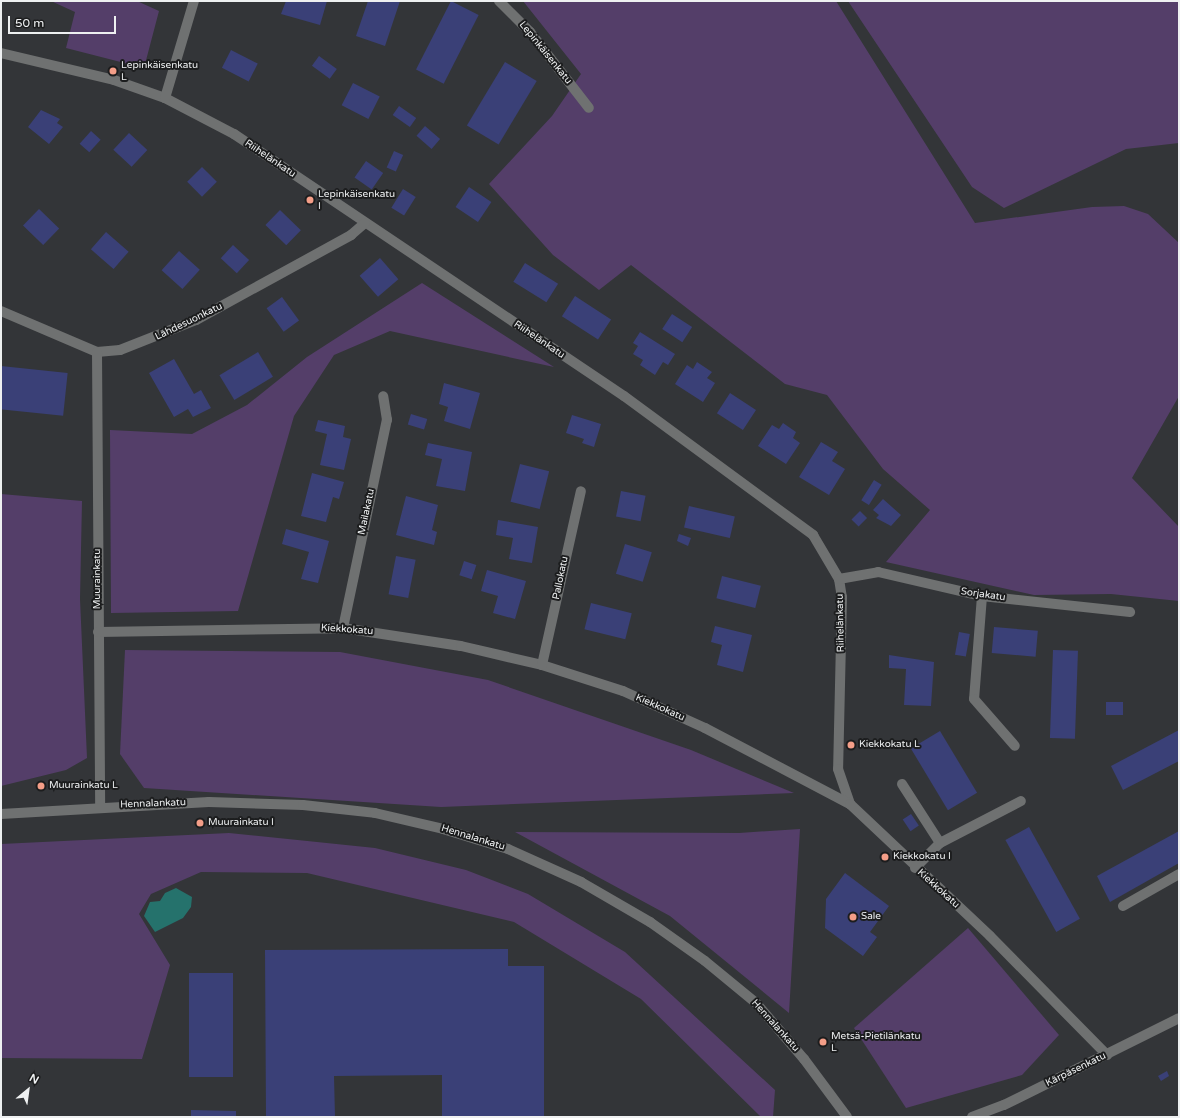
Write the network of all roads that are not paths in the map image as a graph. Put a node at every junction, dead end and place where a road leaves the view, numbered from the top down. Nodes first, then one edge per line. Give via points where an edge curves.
1 (194, 1) edge
2 (499, 1) edge
3 (1, 53) edge
4 (166, 98) junction
5 (589, 108) dead end
6 (365, 223) junction
7 (1, 311) edge
8 (97, 352) junction
9 (383, 396) dead end
10 (581, 491) dead end
11 (839, 579) junction
12 (982, 596) junction
13 (1130, 612) dead end
14 (343, 628) junction
15 (98, 632) junction
16 (542, 665) junction
17 (1015, 746) dead end
18 (902, 784) dead end
19 (1020, 801) dead end
20 (850, 804) junction
21 (100, 806) junction
22 (1, 814) edge
23 (940, 843) junction
24 (915, 868) junction
25 (1179, 874) edge
26 (1123, 906) dead end
27 (1179, 1018) edge
28 (1107, 1055) junction
29 (847, 1117) edge
30 (972, 1117) edge

1 - 4 street
2 - 5 street, Lepinkäisenkatu via 530,32
3 - 4 street, Riihelänkatu via 114,80
4 - 6 street, Riihelänkatu via 234,134
6 - 8 street, Lähdesuonkatu via 351,235 196,320 146,342
6 - 11 street, Riihelänkatu via 624,396 795,519 813,535
7 - 8 street
8 - 15 street, Muurainkatu
9 - 14 street, Mailakatu via 387,420
10 - 16 street, Pallokatu
11 - 12 street, Sorjakatu via 878,572
11 - 20 street, Riihelänkatu via 842,642 838,769
12 - 13 street, Sorjakatu
12 - 17 street via 974,699
14 - 15 street, Kiekkokatu
14 - 16 street, Kiekkokatu via 462,646
15 - 21 street, Muurainkatu
16 - 20 street, Kiekkokatu via 623,691 704,728
18 - 23 street
19 - 23 street
20 - 24 street, Kiekkokatu
21 - 22 street, Hennalankatu
21 - 29 street, Hennalankatu via 209,802 303,805 375,814 443,829 508,849 581,882 650,922 705,961 756,1003 804,1059
23 - 24 street
24 - 28 street, Kiekkokatu via 990,936
25 - 26 street
27 - 28 street, Kärpäsenkatu
28 - 30 street, Kärpäsenkatu

